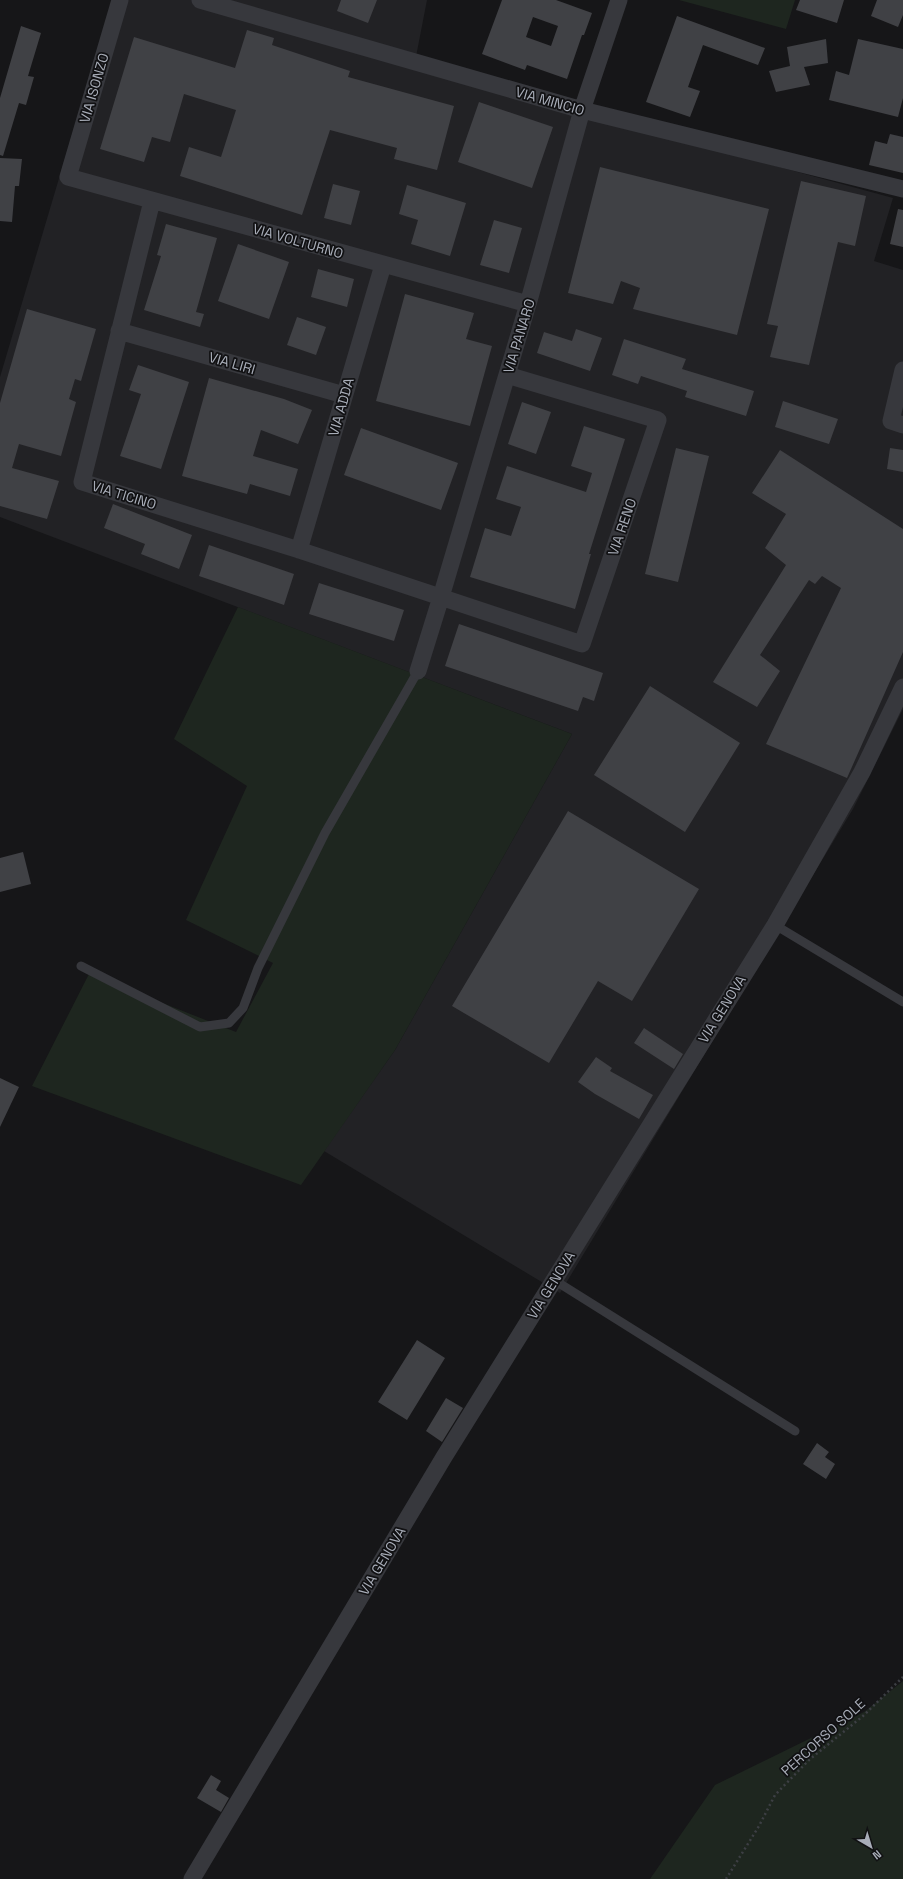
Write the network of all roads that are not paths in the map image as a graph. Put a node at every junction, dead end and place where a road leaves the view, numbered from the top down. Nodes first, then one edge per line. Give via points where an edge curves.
1 (120, 0) edge
2 (200, 0) edge
3 (619, 0) edge
4 (582, 110) junction
5 (68, 176) joint
6 (903, 189) edge
7 (152, 201) junction
8 (383, 265) junction
9 (528, 304) junction
10 (119, 331) junction
11 (903, 370) edge
12 (507, 375) junction
13 (344, 395) junction
14 (903, 425) edge
15 (299, 550) junction
16 (441, 597) junction
17 (418, 671) joint
18 (903, 686) edge
19 (775, 925) junction
20 (81, 966) dead end
21 (903, 1002) edge
22 (554, 1280) junction
23 (795, 1431) dead end
24 (192, 1879) edge

1 - 5 street, VIA ISONZO
2 - 4 street, VIA MINCIO
3 - 4 street, VIA PANARO
4 - 6 street, VIA MINCIO
4 - 9 street, VIA PANARO
5 - 7 street, VIA VOLTURNO
7 - 8 street, VIA VOLTURNO
7 - 10 street, VIA TICINO
8 - 9 street, VIA VOLTURNO
8 - 13 street, VIA ADDA
9 - 12 street, VIA PANARO
10 - 13 street, VIA LIRI
10 - 15 street, VIA TICINO via 82,482
11 - 14 street via 891,421
12 - 16 street, VIA PANARO
12 - 16 street, VIA RENO via 658,420 582,644
13 - 15 street, VIA ADDA
15 - 16 street, VIA TICINO
16 - 17 street, VIA PANARO
17 - 20 lane via 325,833 258,968 243,1008 229,1023 200,1027
18 - 19 street, VIA GENOVA via 862,772
19 - 21 lane
19 - 22 street, VIA GENOVA
22 - 23 lane
22 - 24 street, VIA GENOVA via 444,1457

